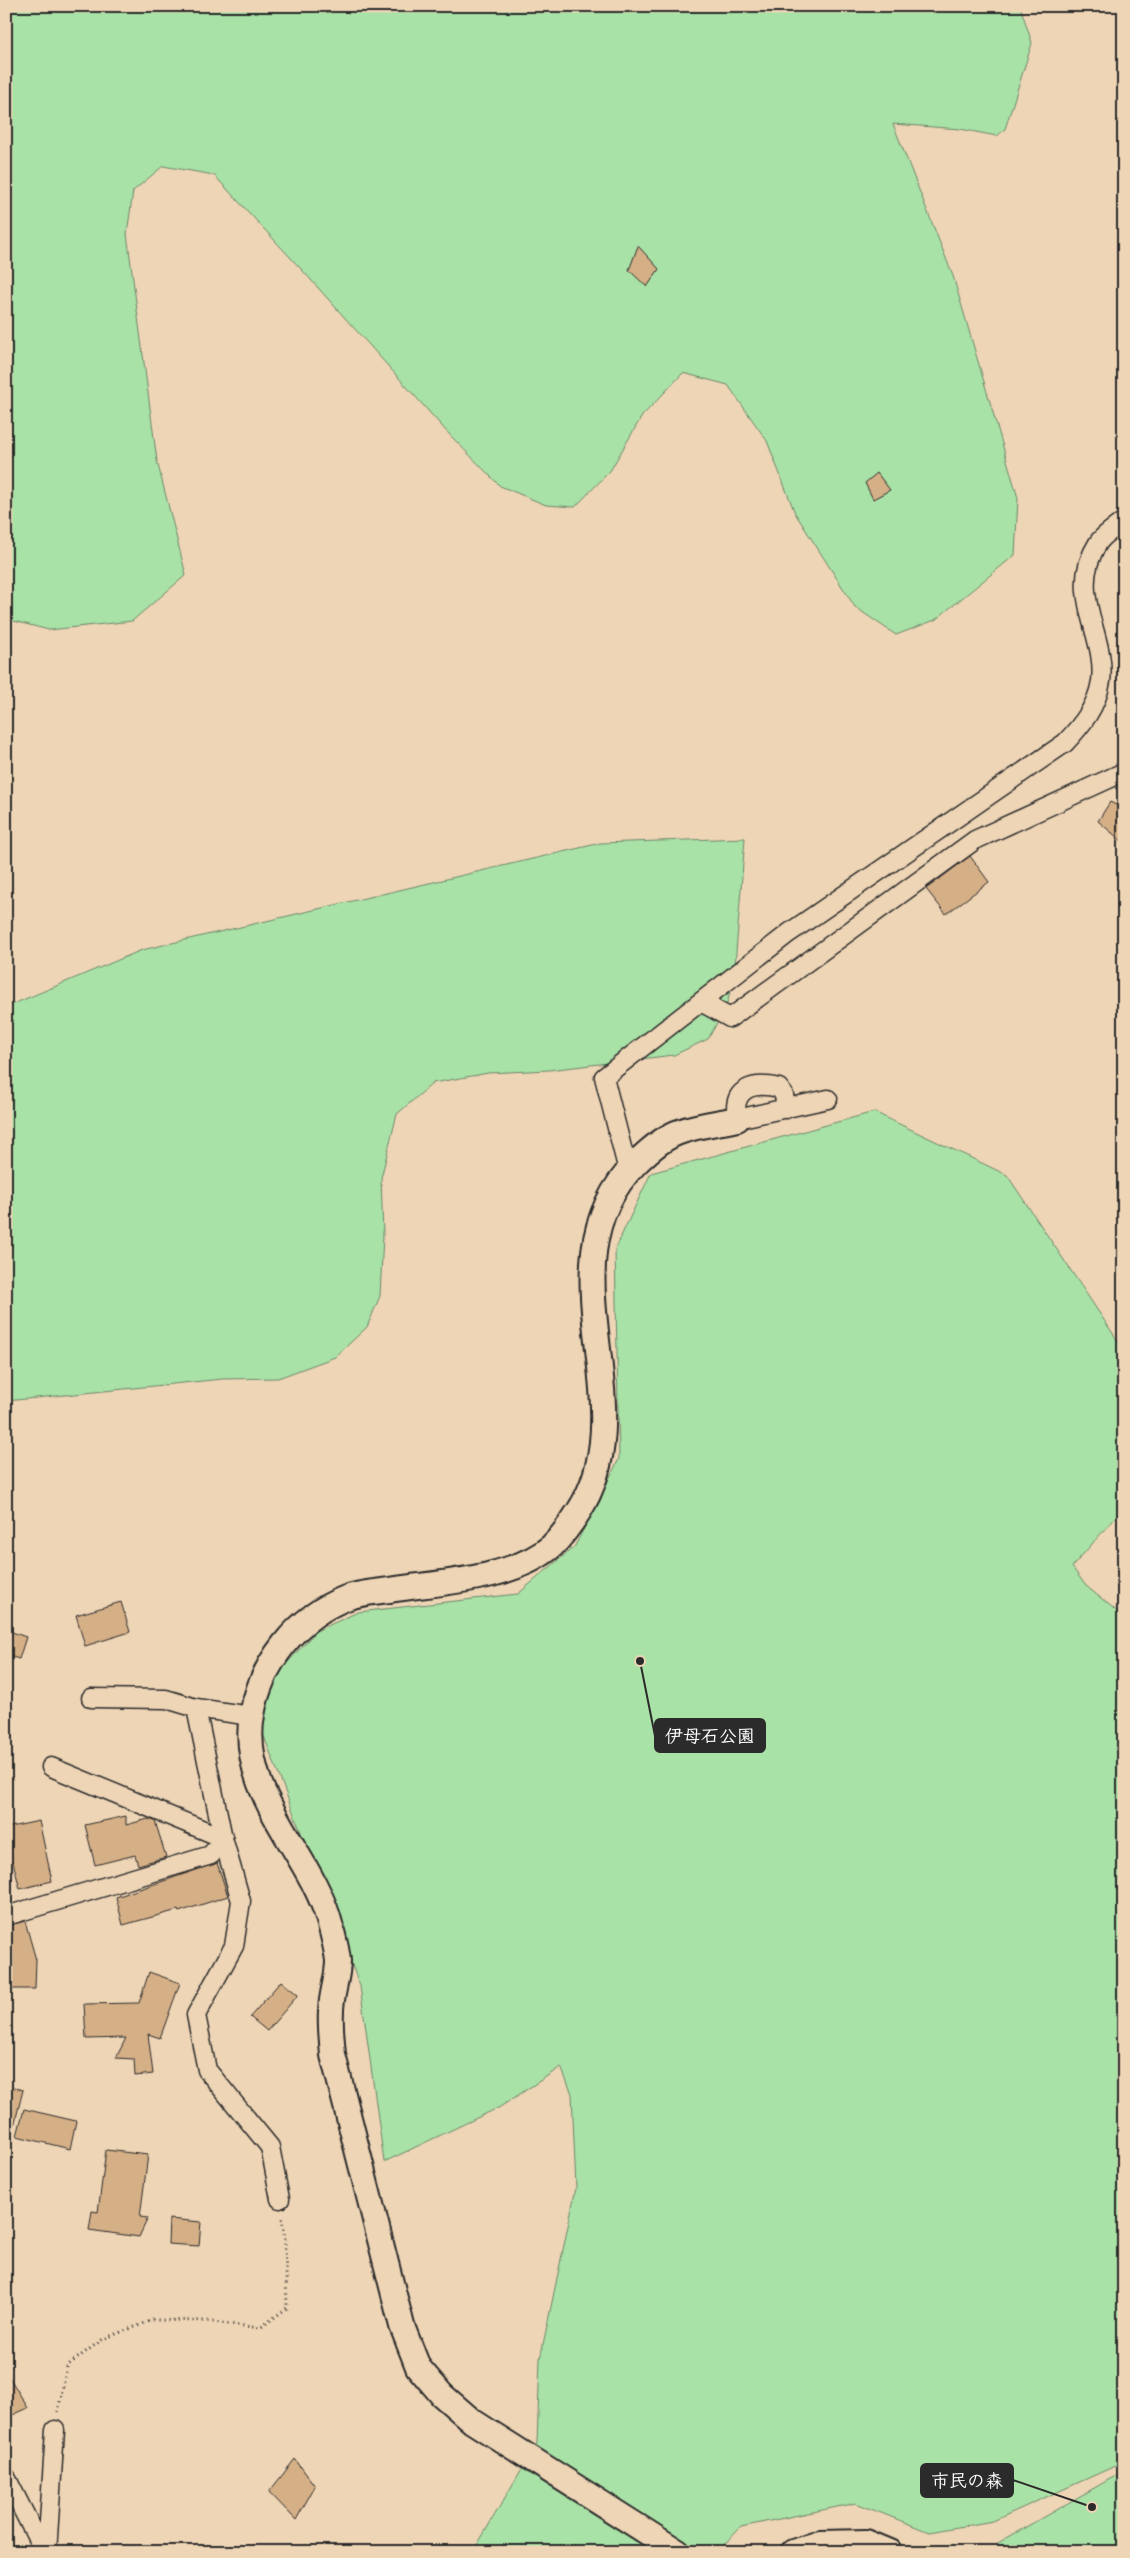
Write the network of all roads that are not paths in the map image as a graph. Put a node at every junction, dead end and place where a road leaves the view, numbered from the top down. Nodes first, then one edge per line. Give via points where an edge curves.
1 (1124, 521) edge
2 (1124, 772) edge
3 (701, 1002) junction
4 (828, 1100) dead end
5 (786, 1109) junction
6 (737, 1119) junction
7 (628, 1171) junction
8 (91, 1698) dead end
9 (196, 1708) junction
10 (251, 1716) junction
11 (51, 1767) dead end
12 (223, 1838) junction
13 (6, 1916) edge
14 (280, 2199) road end
15 (55, 2430) road end
16 (6, 2477) edge
17 (46, 2552) edge
18 (678, 2552) edge
19 (793, 2552) edge
20 (890, 2552) edge

1 - 3 street via 1098,543 1088,569 1085,599 1100,659 1101,681 1095,703 1065,744 789,933
2 - 3 street via 975,840 730,1018
3 - 7 street via 604,1078
4 - 5 street
5 - 6 street
5 - 6 street via 784,1095 779,1088 764,1084 738,1095 734,1106
6 - 7 street via 678,1131 648,1151
7 - 10 street via 611,1194 597,1226 591,1272 604,1434 598,1475 579,1512 551,1546 515,1567 482,1576 348,1596 315,1614 292,1634 274,1657
8 - 9 street via 166,1699
9 - 10 street
9 - 12 street
10 - 18 street via 252,1754 262,1793 311,1880 330,1922 338,1961 331,2009 332,2055 402,2326 418,2367 442,2395 472,2421
11 - 12 street
12 - 13 street via 211,1855
12 - 14 street via 241,1901 240,1910 234,1946 196,2014 207,2070 270,2147
15 - 17 street
16 - 17 street
19 - 20 street via 820,2543 866,2542

